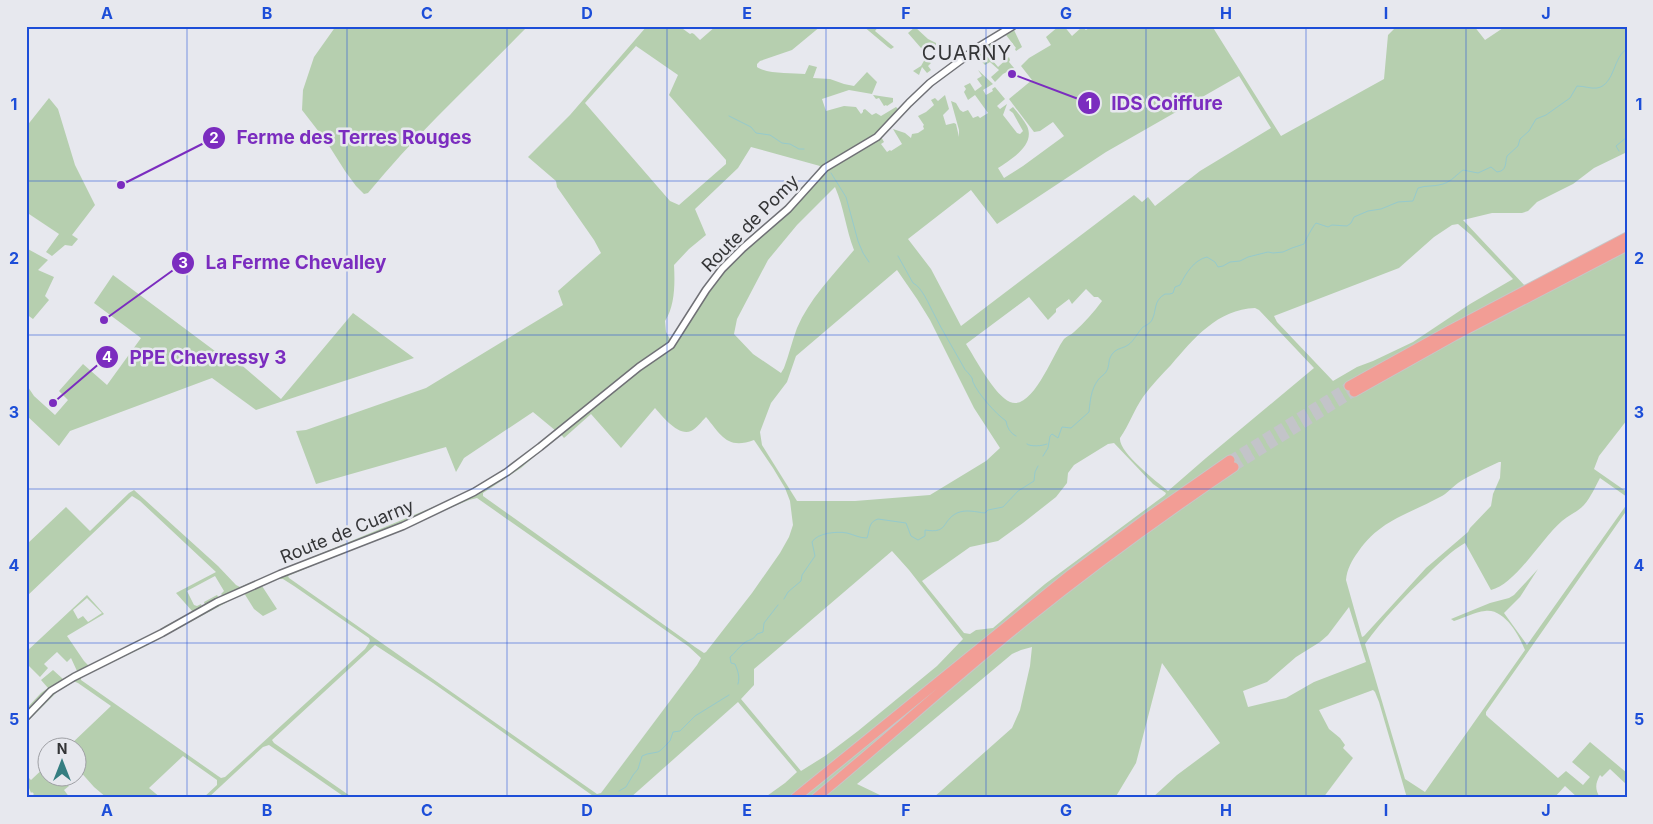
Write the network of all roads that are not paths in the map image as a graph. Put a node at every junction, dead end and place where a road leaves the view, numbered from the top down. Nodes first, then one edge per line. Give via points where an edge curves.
1 (1014, 26) edge
2 (1627, 237) edge
3 (1627, 246) edge
4 (666, 349) joint
5 (26, 717) edge
6 (795, 798) edge
7 (816, 798) edge

1 - 4 street, Route de Pomy via 985,42 930,83 880,135 820,172 788,209 722,269
2 - 3 highway via 1408,352 1352,389
4 - 5 street, Route de Cuarny via 521,462 474,492 403,526 217,602 66,682
6 - 7 highway via 1056,586 1144,520 1232,463 1053,598

